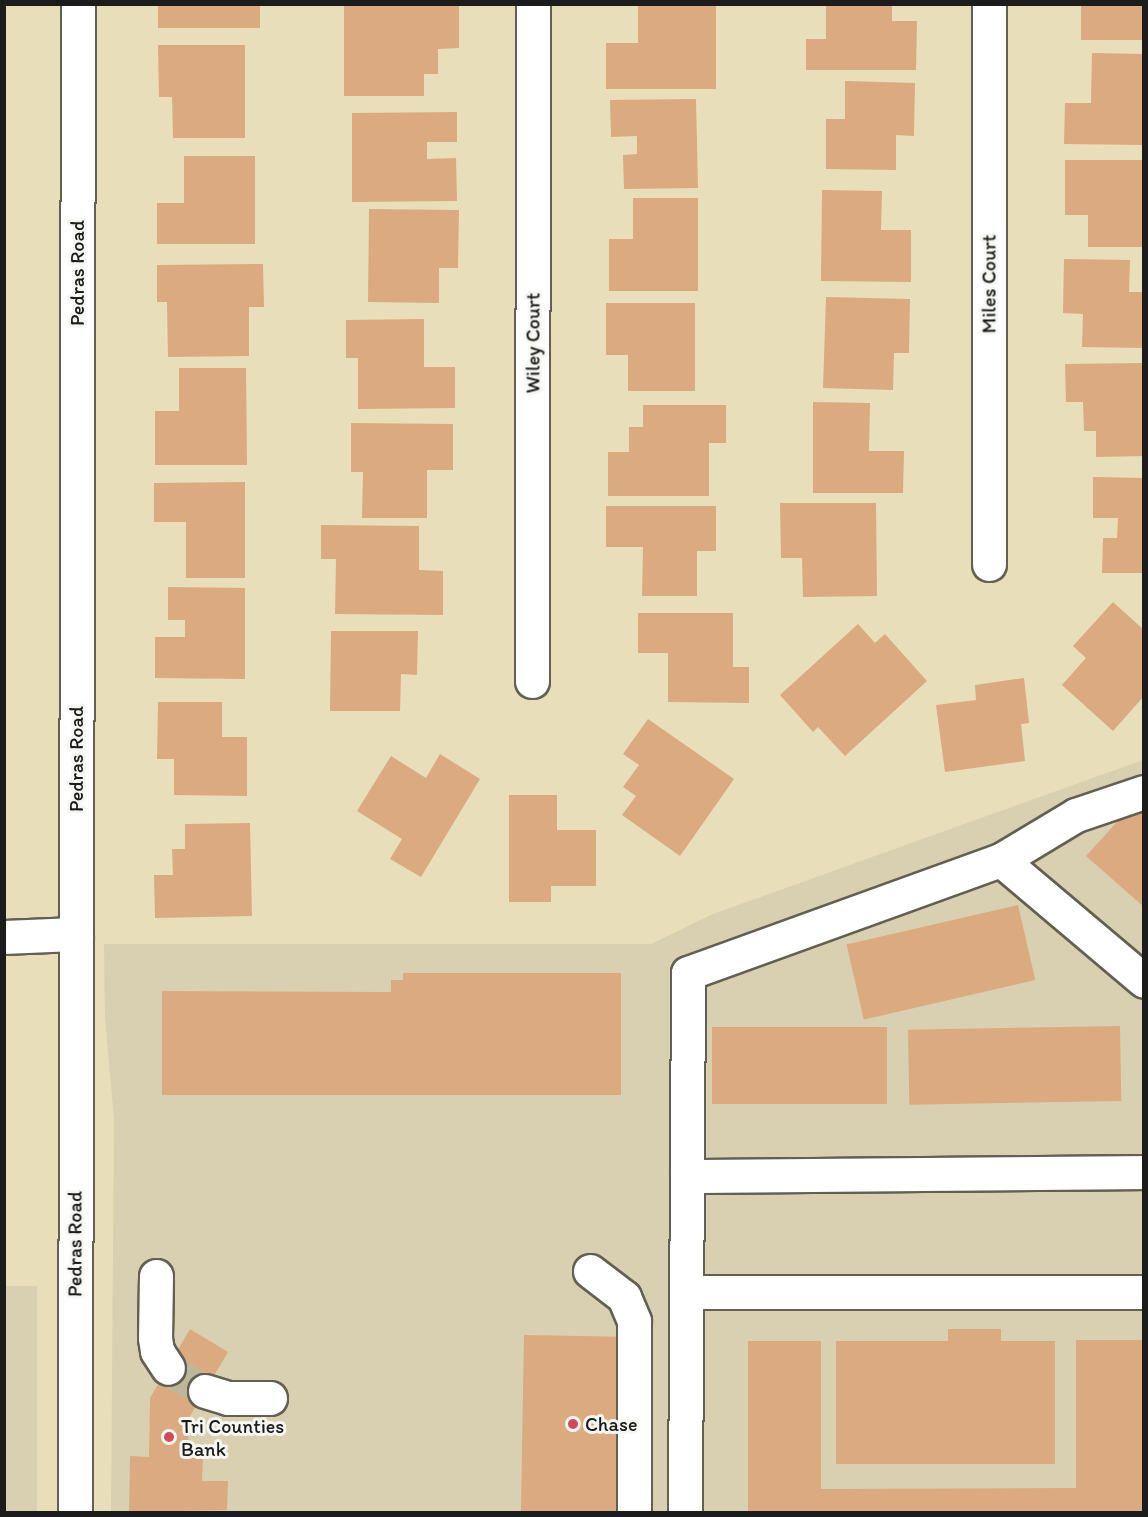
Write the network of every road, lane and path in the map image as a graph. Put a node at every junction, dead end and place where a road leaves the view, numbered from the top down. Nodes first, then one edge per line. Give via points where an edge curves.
1 (78, 4) edge
2 (533, 4) edge
3 (989, 4) edge
4 (989, 564) dead end
5 (532, 681) dead end
6 (1143, 792) edge
7 (1001, 860) junction
8 (76, 934) junction
9 (4, 936) edge
10 (1143, 981) edge
11 (1143, 1172) edge
12 (687, 1176) junction
13 (590, 1270) dead end
14 (156, 1275) dead end
15 (687, 1292) junction
16 (1143, 1292) edge
17 (168, 1368) tunnel mouth
18 (206, 1391) tunnel mouth
19 (270, 1398) dead end
20 (75, 1512) edge
21 (634, 1512) edge
22 (685, 1512) edge

1 - 8 street, Pedras Road
2 - 5 street, Wiley Court
3 - 4 street, Miles Court
6 - 7 street via 1077,815
7 - 10 street
7 - 12 street via 688,973
8 - 9 street
8 - 20 street, Pedras Road
11 - 12 street
12 - 15 street
13 - 21 street via 624,1297 634,1321
14 - 17 street via 155,1338 157,1351
15 - 16 street
15 - 22 street
18 - 19 street via 228,1398

